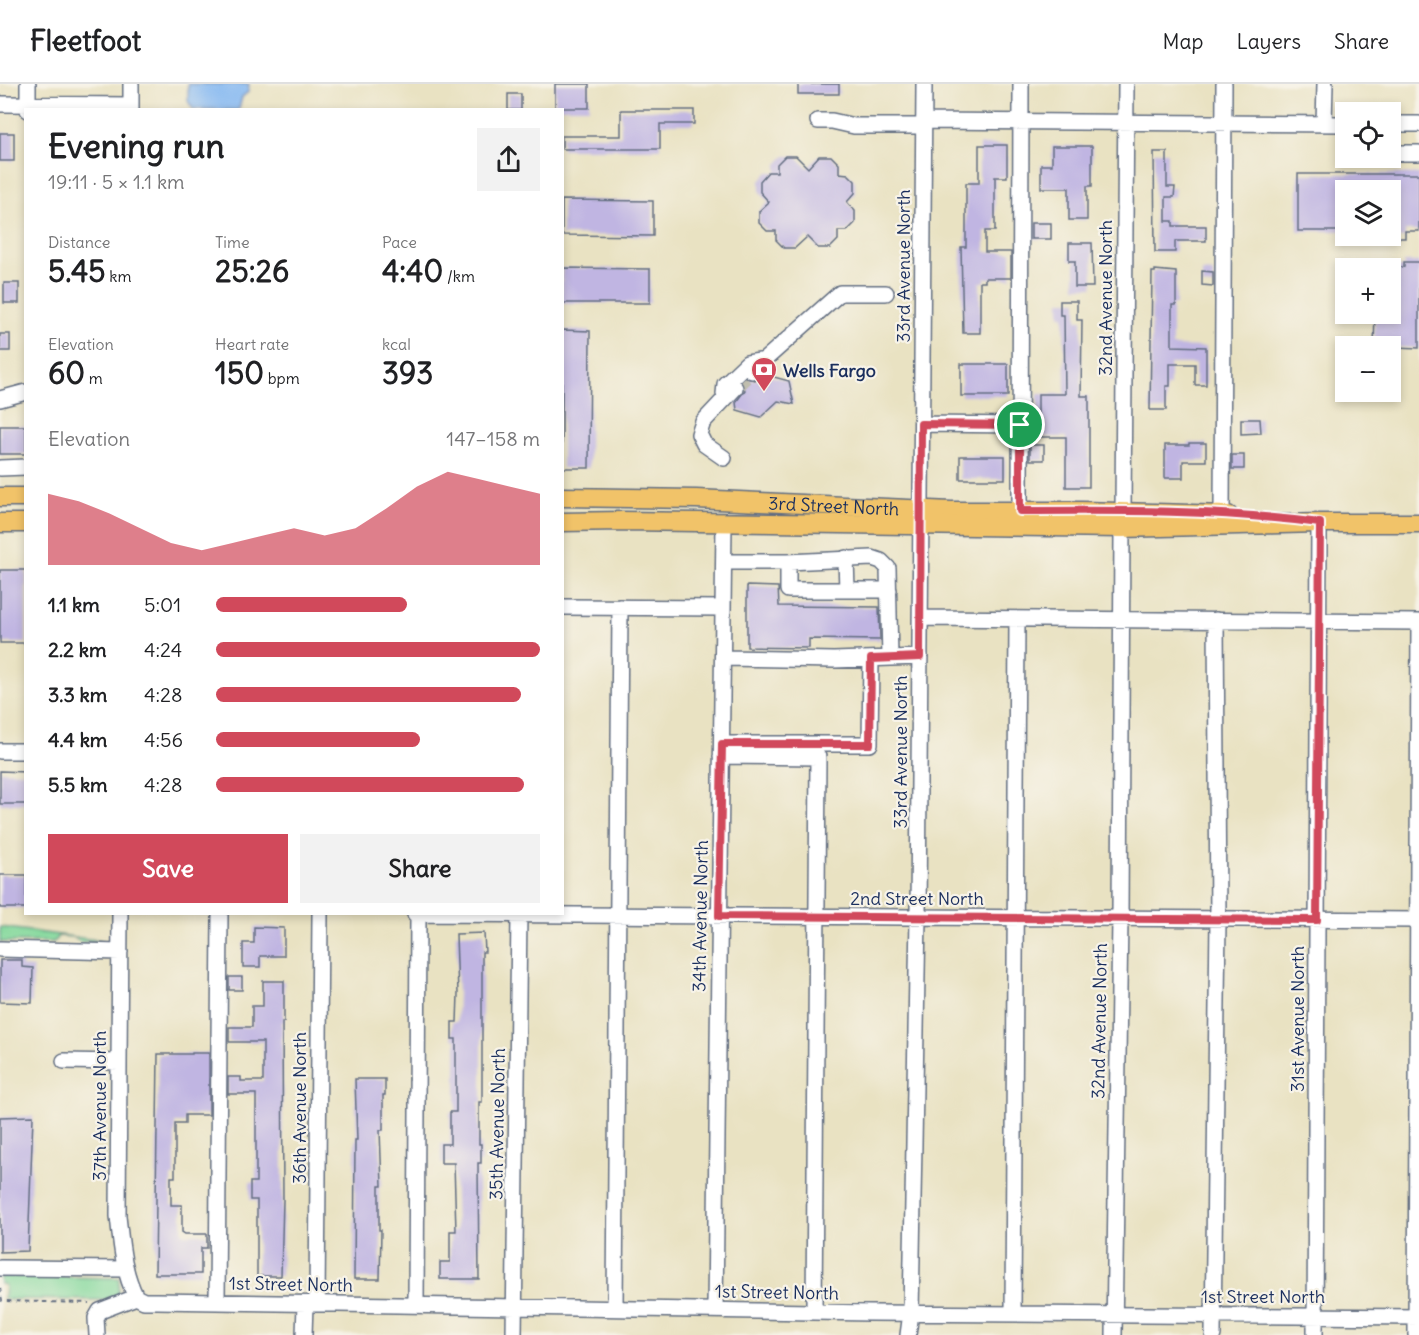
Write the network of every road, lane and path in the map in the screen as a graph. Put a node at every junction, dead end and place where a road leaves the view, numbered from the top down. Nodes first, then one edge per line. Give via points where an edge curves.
1 (28, 84) edge
2 (131, 84) edge
3 (924, 84) edge
4 (1021, 84) edge
5 (1126, 84) edge
6 (1224, 84) edge
7 (1325, 84) edge
8 (0, 104) edge
9 (28, 107) edge
10 (131, 107) edge
11 (818, 121) dead end
12 (1020, 122) junction
13 (1125, 122) junction
14 (1224, 123) junction
15 (923, 124) junction
16 (1324, 124) junction
17 (1335, 124) edge
18 (1401, 124) edge
19 (1419, 124) edge
20 (1401, 153) edge
21 (1419, 153) edge
22 (886, 292) dead end
23 (735, 388) tunnel mouth
24 (24, 393) edge
25 (0, 399) edge
26 (723, 401) junction
27 (921, 424) junction
28 (1020, 425) junction
29 (724, 458) dead end
30 (0, 468) edge
31 (24, 468) edge
32 (0, 497) edge
33 (24, 497) edge
34 (564, 497) edge
35 (1020, 511) junction
36 (1222, 515) junction
37 (920, 517) junction
38 (1122, 520) junction
39 (564, 522) edge
40 (0, 523) edge
41 (24, 523) edge
42 (724, 523) junction
43 (1320, 523) junction
44 (1419, 524) edge
45 (846, 558) junction
46 (724, 562) junction
47 (788, 562) junction
48 (847, 590) junction
49 (889, 590) junction
50 (564, 607) edge
51 (620, 607) junction
52 (723, 608) junction
53 (920, 618) junction
54 (1017, 619) junction
55 (1122, 620) junction
56 (1216, 620) junction
57 (1319, 621) junction
58 (1419, 622) edge
59 (920, 657) junction
60 (723, 658) junction
61 (890, 658) junction
62 (871, 659) junction
63 (721, 750) junction
64 (0, 751) edge
65 (24, 751) edge
66 (564, 914) edge
67 (120, 915) edge
68 (219, 915) edge
69 (320, 915) edge
70 (417, 915) edge
71 (519, 915) edge
72 (618, 915) junction
73 (719, 916) junction
74 (817, 916) junction
75 (918, 917) junction
76 (1015, 918) junction
77 (1120, 919) junction
78 (1218, 919) junction
79 (1317, 920) junction
80 (1418, 920) edge
81 (0, 949) edge
82 (120, 952) junction
83 (64, 1061) dead end
84 (119, 1062) junction
85 (0, 1268) edge
86 (126, 1269) junction
87 (136, 1297) junction
88 (217, 1302) junction
89 (311, 1304) junction
90 (416, 1305) junction
91 (514, 1307) junction
92 (615, 1308) junction
93 (715, 1310) junction
94 (814, 1312) junction
95 (911, 1313) junction
96 (1012, 1314) junction
97 (1114, 1315) junction
98 (1213, 1316) junction
99 (1315, 1316) junction
100 (1418, 1317) edge
101 (96, 1335) edge
102 (304, 1335) edge
103 (514, 1335) edge
104 (908, 1335) edge
105 (914, 1335) edge
106 (1114, 1335) edge
107 (1213, 1335) edge
108 (1314, 1335) edge
109 (1416, 1335) edge

1 - 9 street
2 - 10 street
3 - 15 street, 33rd Avenue North
4 - 12 street
5 - 13 street, 32nd Avenue North
6 - 14 street
7 - 16 street
8 - 9 street
9 - 10 street
11 - 15 street via 854,126
12 - 13 street
12 - 15 street
12 - 28 street
13 - 14 street
13 - 38 street, 32nd Avenue North
14 - 16 street
14 - 36 street
15 - 27 street, 33rd Avenue North
16 - 17 street
18 - 19 street
20 - 21 street
22 - 26 street via 840,293 758,366 747,363 725,384
23 - 26 street
24 - 25 street
26 - 29 street via 703,422 699,434 704,444
27 - 28 street
27 - 37 street, 33rd Avenue North
28 - 35 street
30 - 31 street
32 - 33 main road
34 - 37 main road, 3rd Street North via 696,499
35 - 37 main road, 3rd Street North
35 - 38 main road, 3rd Street North
36 - 38 main road, 3rd Street North
36 - 43 main road, 3rd Street North
37 - 38 main road, 3rd Street North
37 - 42 main road, 3rd Street North
37 - 53 street, 33rd Avenue North
38 - 43 main road, 3rd Street North
38 - 55 street, 32nd Avenue North
39 - 42 main road, 3rd Street North
40 - 41 main road
42 - 46 street, 34th Avenue North
43 - 44 main road, 3rd Street North
43 - 57 street, 31st Avenue North
45 - 47 street
45 - 48 street
45 - 49 street via 880,561 888,568
46 - 47 street
46 - 52 street, 34th Avenue North
47 - 48 street via 788,590
48 - 49 street
49 - 61 street
50 - 51 street
51 - 52 street
51 - 72 street
52 - 60 street, 34th Avenue North
53 - 54 street
53 - 59 street, 33rd Avenue North
54 - 55 street
54 - 76 street
55 - 56 street
55 - 77 street, 32nd Avenue North
56 - 57 street
56 - 78 street
57 - 58 street
57 - 79 street, 31st Avenue North
58 - 80 street
59 - 61 street
59 - 75 street, 33rd Avenue North
60 - 62 street
60 - 63 street, 34th Avenue North
61 - 62 street
62 - 63 street via 870,744
63 - 73 street, 34th Avenue North
63 - 74 street via 818,757
64 - 65 street
66 - 72 street, 2nd Street North
67 - 82 street, 37th Avenue North
68 - 88 street
69 - 89 street, 36th Avenue North
70 - 90 street
71 - 91 street, 35th Avenue North
72 - 73 street, 2nd Street North
72 - 92 street
73 - 74 street, 2nd Street North
73 - 93 street, 34th Avenue North
74 - 75 street, 2nd Street North
74 - 94 street
75 - 76 street, 2nd Street North
75 - 95 street, 33rd Avenue North
76 - 77 street, 2nd Street North
76 - 96 street
77 - 78 street, 2nd Street North
77 - 97 street, 32nd Avenue North
78 - 79 street, 2nd Street North
78 - 98 street
79 - 80 street, 2nd Street North
79 - 99 street, 31st Avenue North
80 - 100 street
81 - 82 street
82 - 84 street, 37th Avenue North
83 - 84 street
84 - 86 street, 37th Avenue North via 118,1208
85 - 86 street
86 - 87 street, 37th Avenue North
87 - 88 street, 1st Street North
87 - 101 street via 100,1311
88 - 89 street, 1st Street North
89 - 90 street, 1st Street North
89 - 102 street, 36th Avenue North
90 - 91 street, 1st Street North
91 - 92 street, 1st Street North
91 - 103 street, 35th Avenue North
92 - 93 street, 1st Street North
93 - 94 street, 1st Street North
94 - 95 street, 1st Street North
95 - 96 street, 1st Street North
95 - 104 street, 33rd Avenue North
95 - 105 street, 33rd Avenue North
96 - 97 street, 1st Street North
97 - 98 street, 1st Street North
97 - 106 street, 32nd Avenue North
98 - 99 street, 1st Street North
98 - 107 street
99 - 100 street, 1st Street North
99 - 108 street, 31st Avenue North
100 - 109 street

